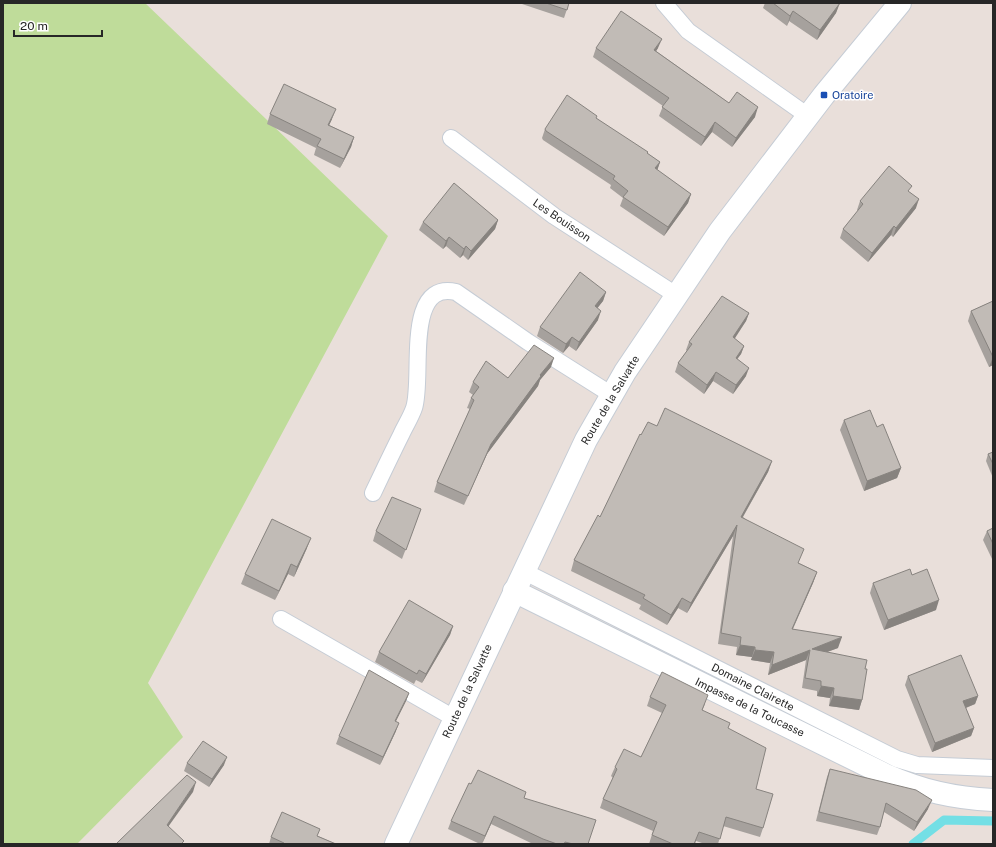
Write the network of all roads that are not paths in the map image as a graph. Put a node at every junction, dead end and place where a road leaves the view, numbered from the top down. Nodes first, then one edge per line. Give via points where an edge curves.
1 (664, 3) edge
2 (900, 3) edge
3 (808, 116) junction
4 (452, 138) dead end
5 (676, 295) junction
6 (612, 395) junction
7 (373, 493) dead end
8 (523, 571) junction
9 (514, 590) junction
10 (281, 619) dead end
11 (454, 718) junction
12 (894, 768) junction
13 (993, 768) edge
14 (993, 800) edge
15 (396, 844) edge

1 - 3 lane via 688,31
2 - 3 street, Route de la Salvatte
3 - 5 street, Route de la Salvatte via 720,231
4 - 5 lane, Les Bouisson via 554,216
5 - 6 street, Route de la Salvatte
6 - 7 lane via 528,342 456,292 449,290 435,293 424,308 421,323 414,407
6 - 8 street, Route de la Salvatte via 586,440
8 - 9 street, Route de la Salvatte
8 - 12 lane, Domaine Clairette
9 - 11 street, Route de la Salvatte
9 - 12 street, Impasse de la Toucasse
10 - 11 lane
11 - 15 street, Route de la Salvatte
12 - 13 lane, Domaine Clairette
12 - 14 street, Impasse de la Toucasse via 920,789 952,797

